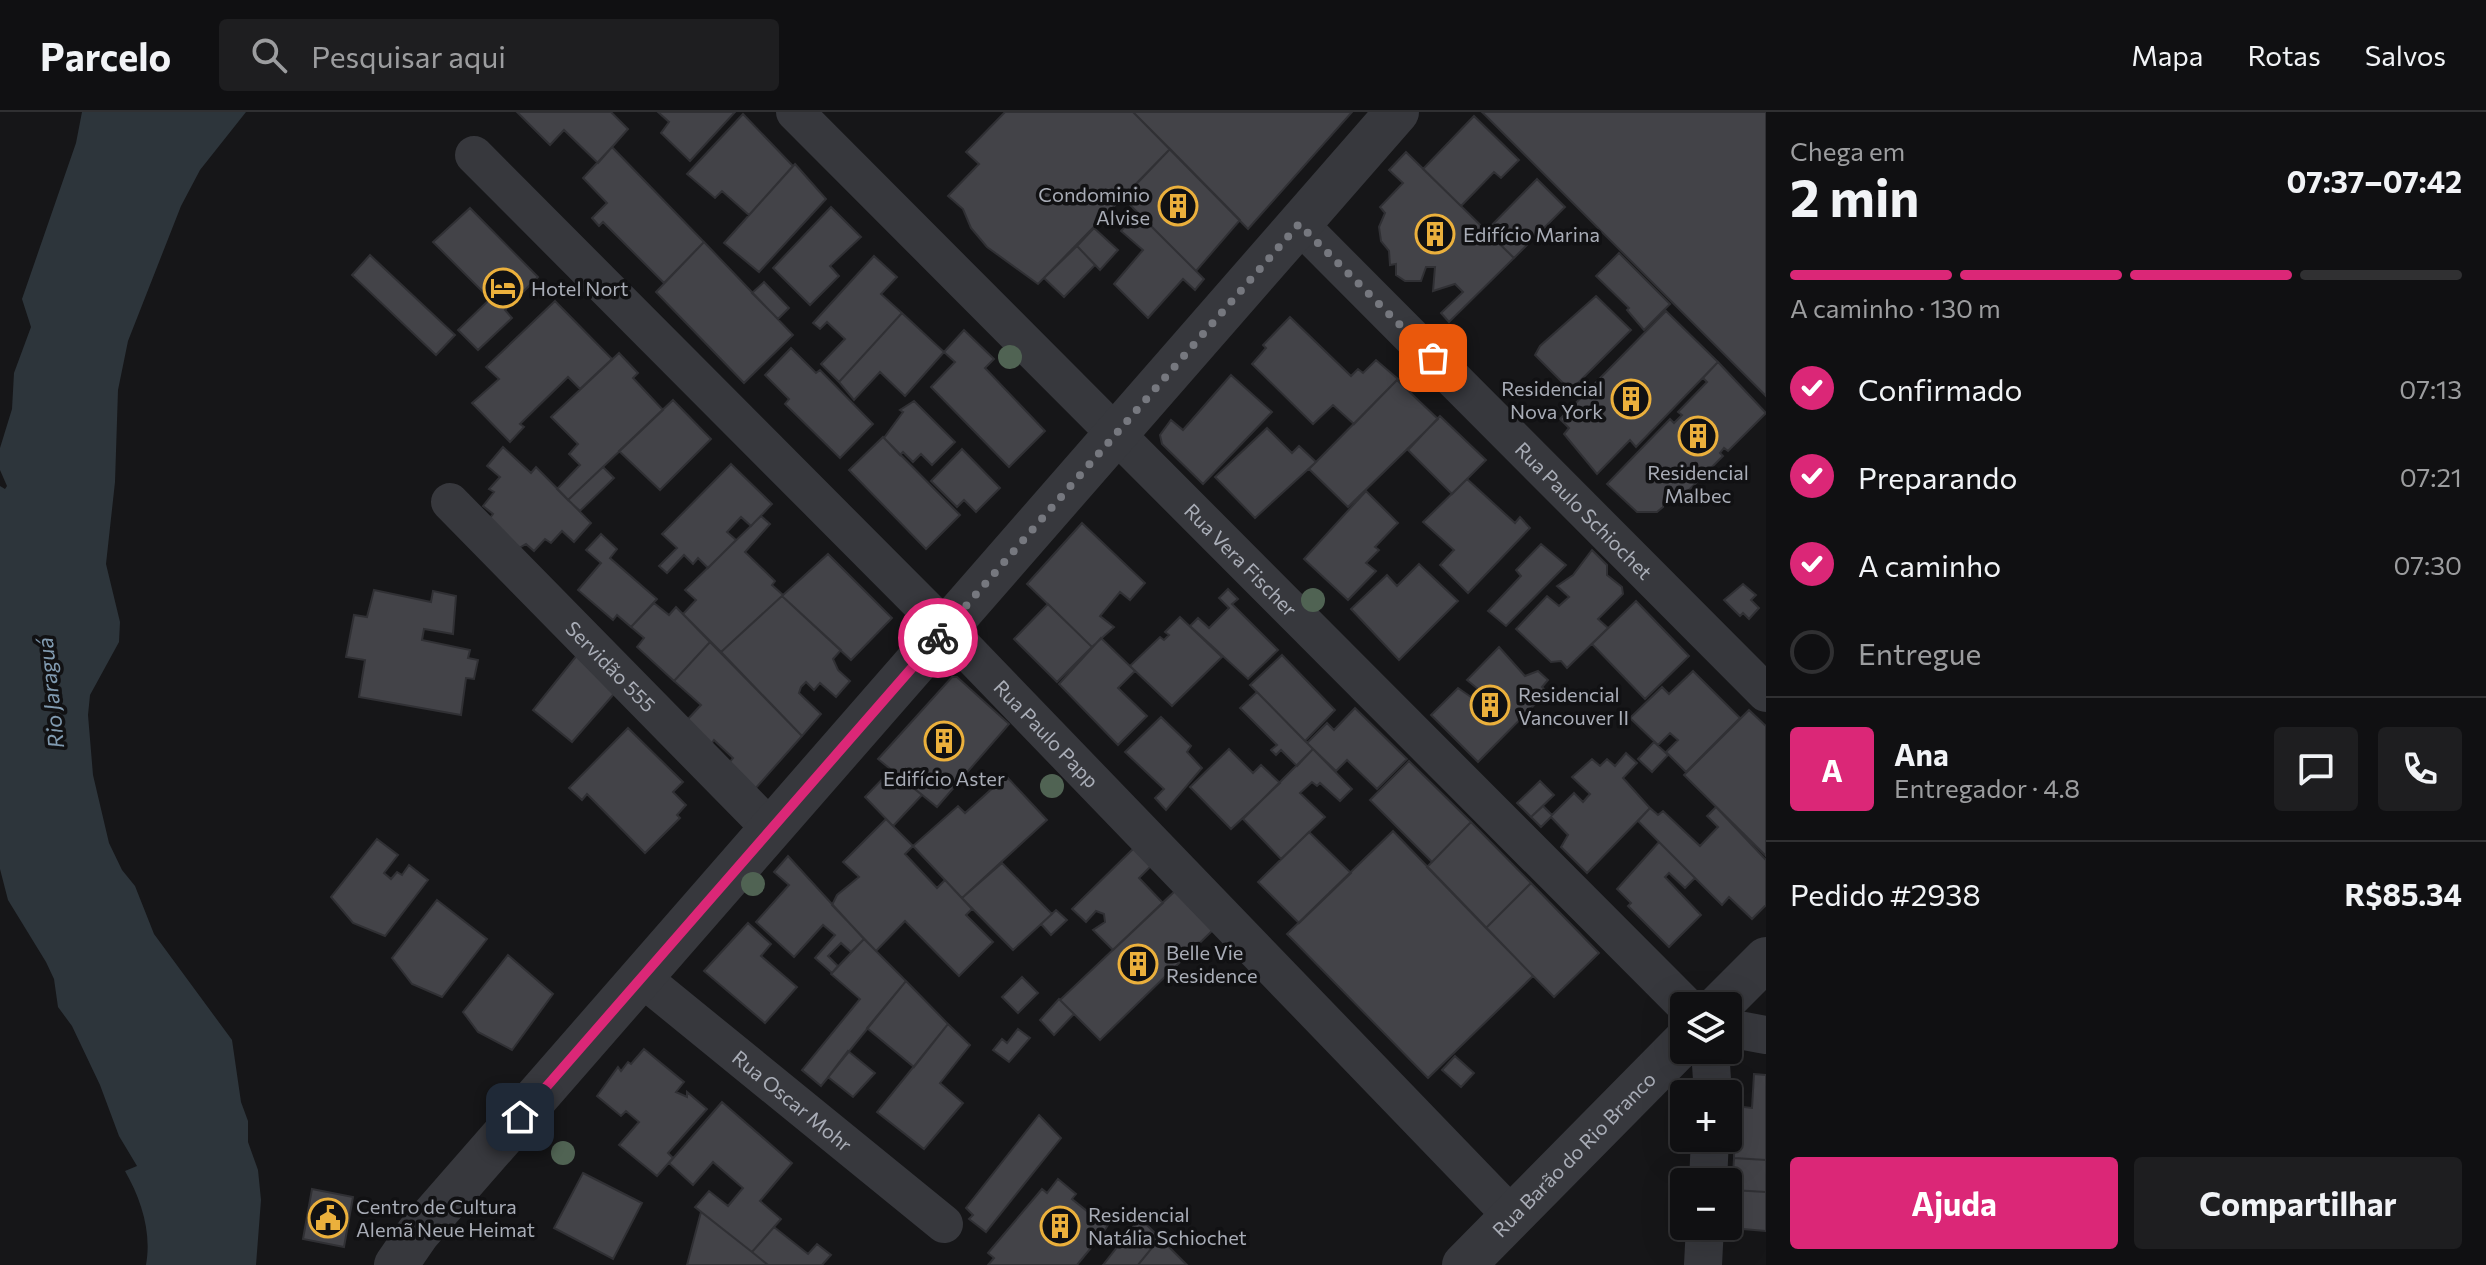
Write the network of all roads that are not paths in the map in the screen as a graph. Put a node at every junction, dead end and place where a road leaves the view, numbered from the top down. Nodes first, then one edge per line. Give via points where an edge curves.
1 (795, 112) edge
2 (1397, 112) edge
3 (474, 155) dead end
4 (1299, 224) junction
5 (1116, 433) junction
6 (450, 502) dead end
7 (946, 629) junction
8 (1766, 693) edge
9 (771, 829) junction
10 (1766, 959) edge
11 (642, 978) junction
12 (1672, 992) edge
13 (1733, 992) edge
14 (1742, 1031) edge
15 (1766, 1035) edge
16 (1670, 1056) edge
17 (1512, 1216) junction
18 (944, 1224) dead end
19 (1704, 1240) edge
20 (396, 1265) edge
21 (1464, 1265) edge
22 (1703, 1265) edge

1 - 5 street, Rua Vera Fischer
2 - 4 street
3 - 7 street, Rua Paulo Papp
4 - 5 street
4 - 8 street, Rua Paulo Schiochet
5 - 7 street
5 - 12 street, Rua Vera Fischer
6 - 9 street, Servidão 555
7 - 9 street
7 - 17 street, Rua Paulo Papp
9 - 11 street
10 - 13 street
11 - 18 street, Rua Oscar Mohr
11 - 20 street via 418,1233
14 - 15 street
16 - 17 street, Rua Barão do Rio Branco
17 - 21 street, Rua Barão do Rio Branco
19 - 22 street

